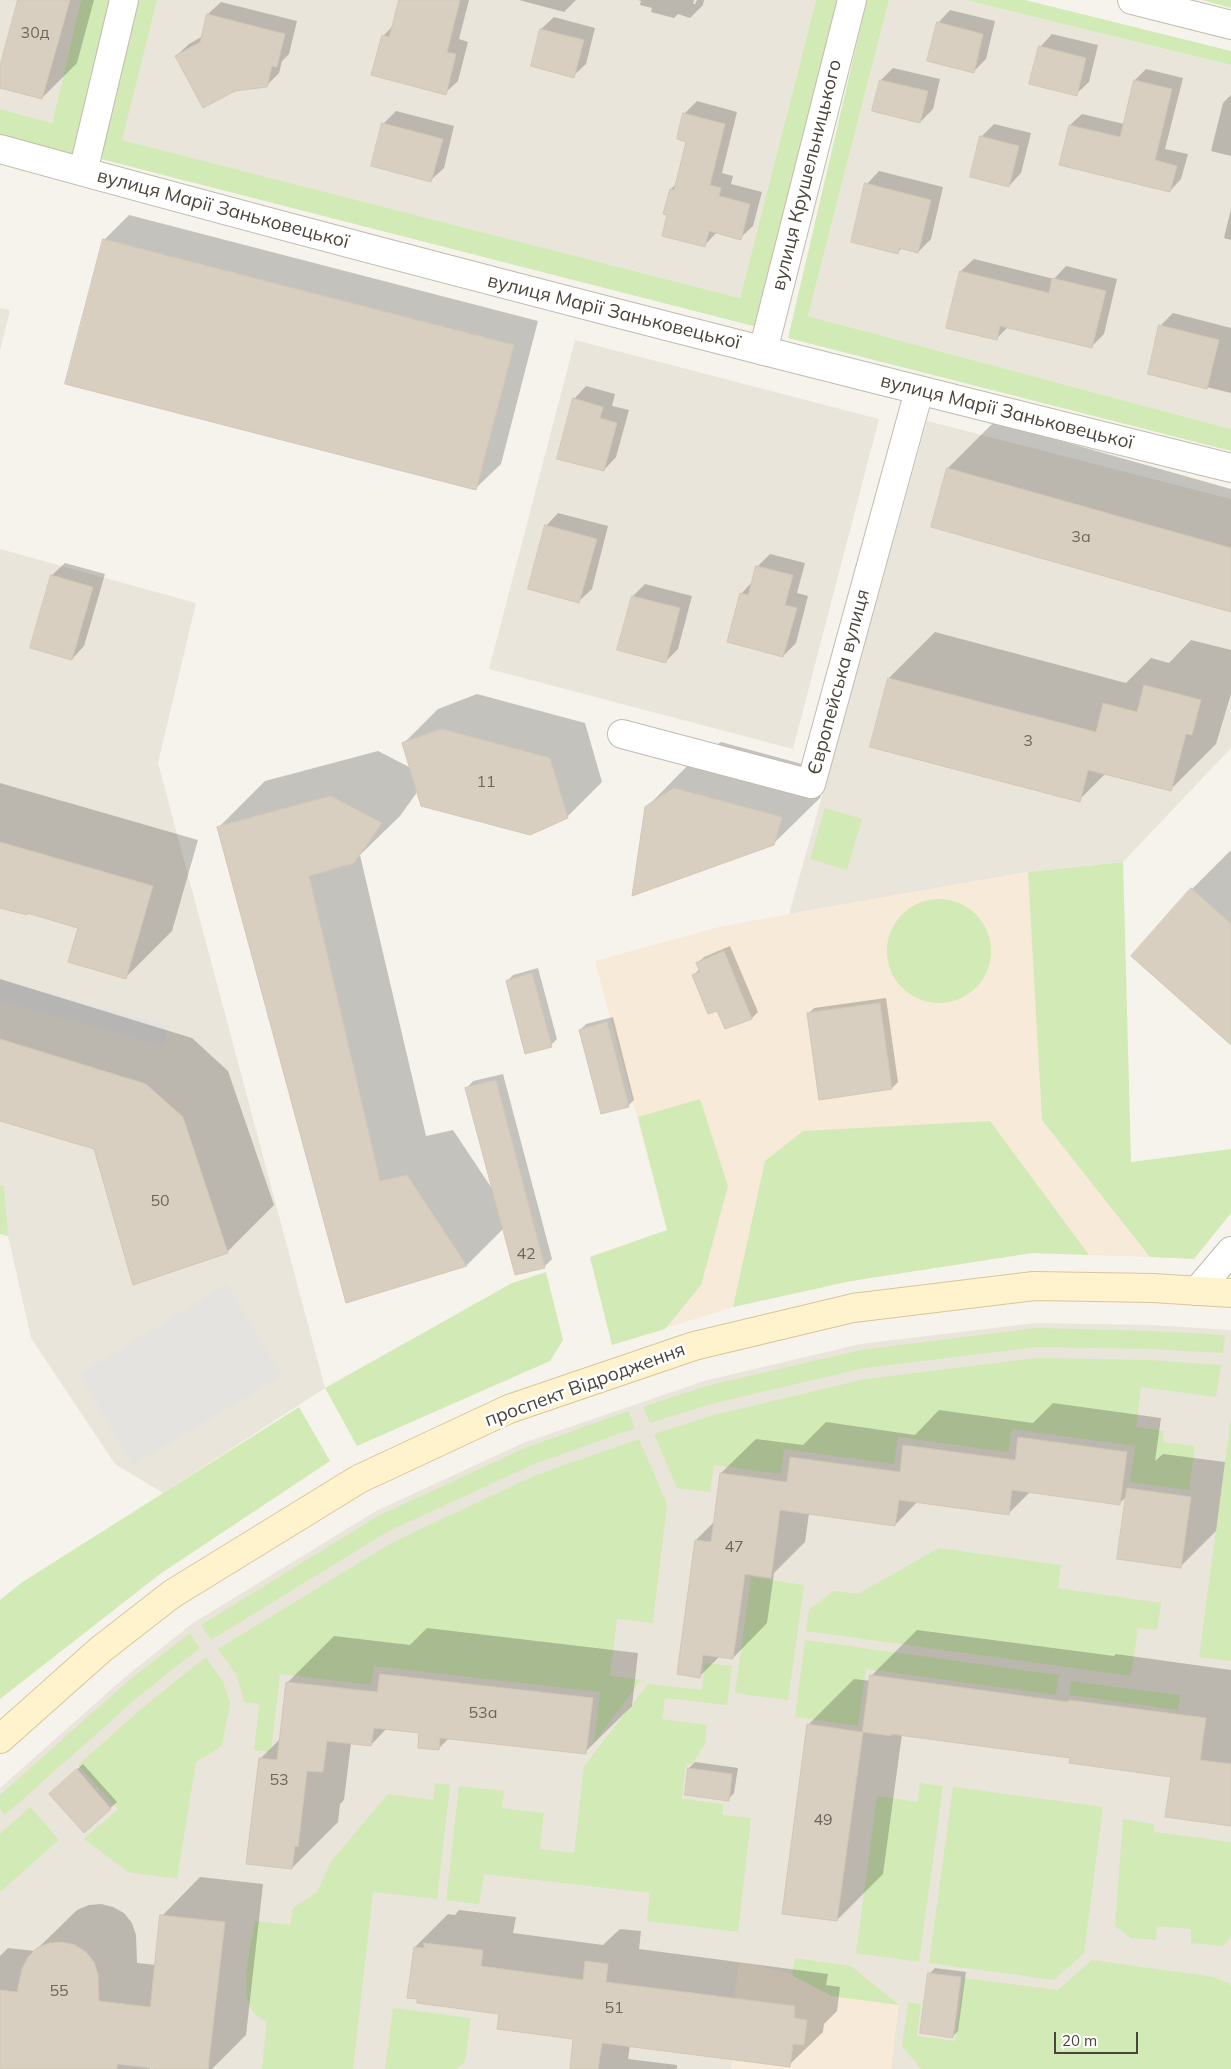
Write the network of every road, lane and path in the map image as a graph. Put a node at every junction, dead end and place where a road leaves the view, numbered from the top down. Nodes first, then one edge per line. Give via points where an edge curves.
1 (124, 0) edge
2 (852, 0) edge
3 (1132, 0) edge
4 (1231, 25) edge
5 (0, 149) edge
6 (83, 172) junction
7 (763, 351) junction
8 (919, 391) junction
9 (1231, 468) edge
10 (622, 734) dead end
11 (1231, 1251) edge
12 (1197, 1291) junction
13 (1231, 1293) edge
14 (0, 1739) edge

1 - 6 street
2 - 7 street, вулиця Крушельницького
3 - 4 street
5 - 6 street, вулиця Марії Заньковецької
6 - 7 street, вулиця Марії Заньковецької
7 - 8 street, вулиця Марії Заньковецької
8 - 9 street, вулиця Марії Заньковецької
8 - 10 street, Європейська вулиця via 811,784
11 - 12 street
12 - 13 main road, проспект Відродження
12 - 14 main road, проспект Відродження via 1034,1286 853,1308 694,1346 509,1409 359,1479 172,1594 100,1650

